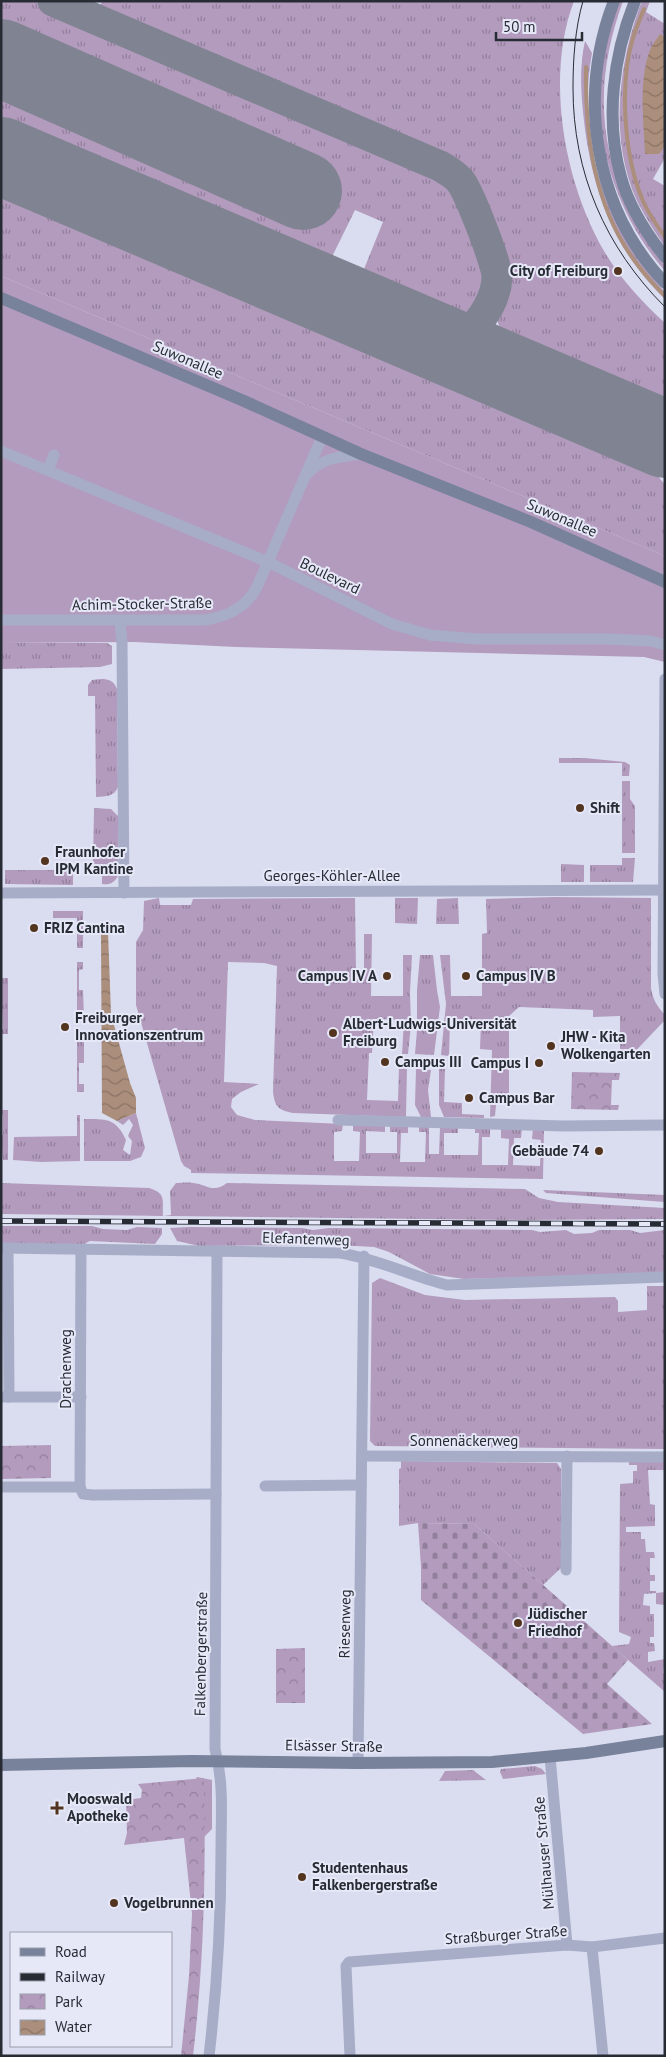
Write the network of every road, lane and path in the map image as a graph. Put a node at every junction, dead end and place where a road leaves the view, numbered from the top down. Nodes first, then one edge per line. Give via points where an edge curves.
1 (614, 1) edge
2 (635, 1) edge
3 (665, 257) edge
4 (665, 283) edge
5 (1, 298) edge
6 (322, 437) junction
7 (1, 451) edge
8 (361, 454) junction
9 (54, 456) dead end
10 (48, 470) junction
11 (303, 479) junction
12 (268, 562) junction
13 (665, 582) edge
14 (1, 620) edge
15 (120, 621) junction
16 (665, 645) edge
17 (665, 679) edge
18 (664, 890) edge
19 (1, 893) edge
20 (124, 893) junction
21 (665, 994) edge
22 (338, 1120) dead end
23 (665, 1125) edge
24 (5, 1248) edge
25 (82, 1250) junction
26 (217, 1252) junction
27 (364, 1256) junction
28 (665, 1277) edge
29 (5, 1396) edge
30 (81, 1397) junction
31 (362, 1456) junction
32 (567, 1456) junction
33 (665, 1457) edge
34 (265, 1486) dead end
35 (361, 1486) junction
36 (1, 1487) edge
37 (80, 1488) junction
38 (216, 1494) junction
39 (566, 1570) dead end
40 (665, 1741) edge
41 (550, 1757) junction
42 (218, 1761) junction
43 (358, 1763) junction
44 (1, 1765) edge
45 (665, 1938) edge
46 (567, 1945) junction
47 (592, 1946) junction
48 (209, 2056) edge
49 (350, 2056) edge
50 (603, 2056) edge

1 - 4 main road via 604,31 594,87 600,159 623,224
2 - 3 main road via 617,64 613,106 615,143 628,198
5 - 6 main road, Suwonallee
6 - 8 main road, Suwonallee
6 - 11 street, Achim-Stocker-Straße
7 - 10 street, Boulevard
8 - 11 street, Suwonallee via 332,458
8 - 13 main road, Suwonallee via 531,522
9 - 10 street
10 - 12 street, Boulevard
11 - 12 street, Achim-Stocker-Straße
12 - 15 street, Achim-Stocker-Straße via 248,601 223,617
12 - 16 street, Boulevard via 392,624 430,634 477,639 607,639
14 - 15 street, Achim-Stocker-Straße
15 - 20 street
17 - 18 street
18 - 20 street, Georges-Köhler-Allee
18 - 21 street
19 - 20 street, Georges-Köhler-Allee
22 - 23 street via 564,1126
24 - 25 street, Elefantenweg
24 - 29 street
25 - 26 street, Elefantenweg
25 - 30 street, Drachenweg
26 - 27 street, Elefantenweg
26 - 38 street, Falkenbergerstraße
27 - 28 street, Elefantenweg via 422,1279 447,1285
27 - 31 street, Riesenweg
29 - 30 street
30 - 37 street, Drachenweg
31 - 32 street, Sonnenäckerweg
31 - 35 street, Riesenweg
32 - 33 street, Sonnenäckerweg
32 - 39 street
34 - 35 street
35 - 43 street, Riesenweg
36 - 37 street
37 - 38 street via 82,1494 93,1496
38 - 42 street, Falkenbergerstraße via 215,1749
40 - 41 main road, Elsässer Straße
41 - 43 main road, Elsässer Straße via 492,1762
41 - 46 street, Mülhauser Straße
42 - 43 main road, Elsässer Straße
42 - 44 main road, Elsässer Straße
42 - 48 street, Falkenbergerstraße via 221,1776 221,1893
45 - 47 street, Straßburger Straße
46 - 47 street, Straßburger Straße
46 - 49 street, Straßburger Straße via 348,1962
47 - 50 street

